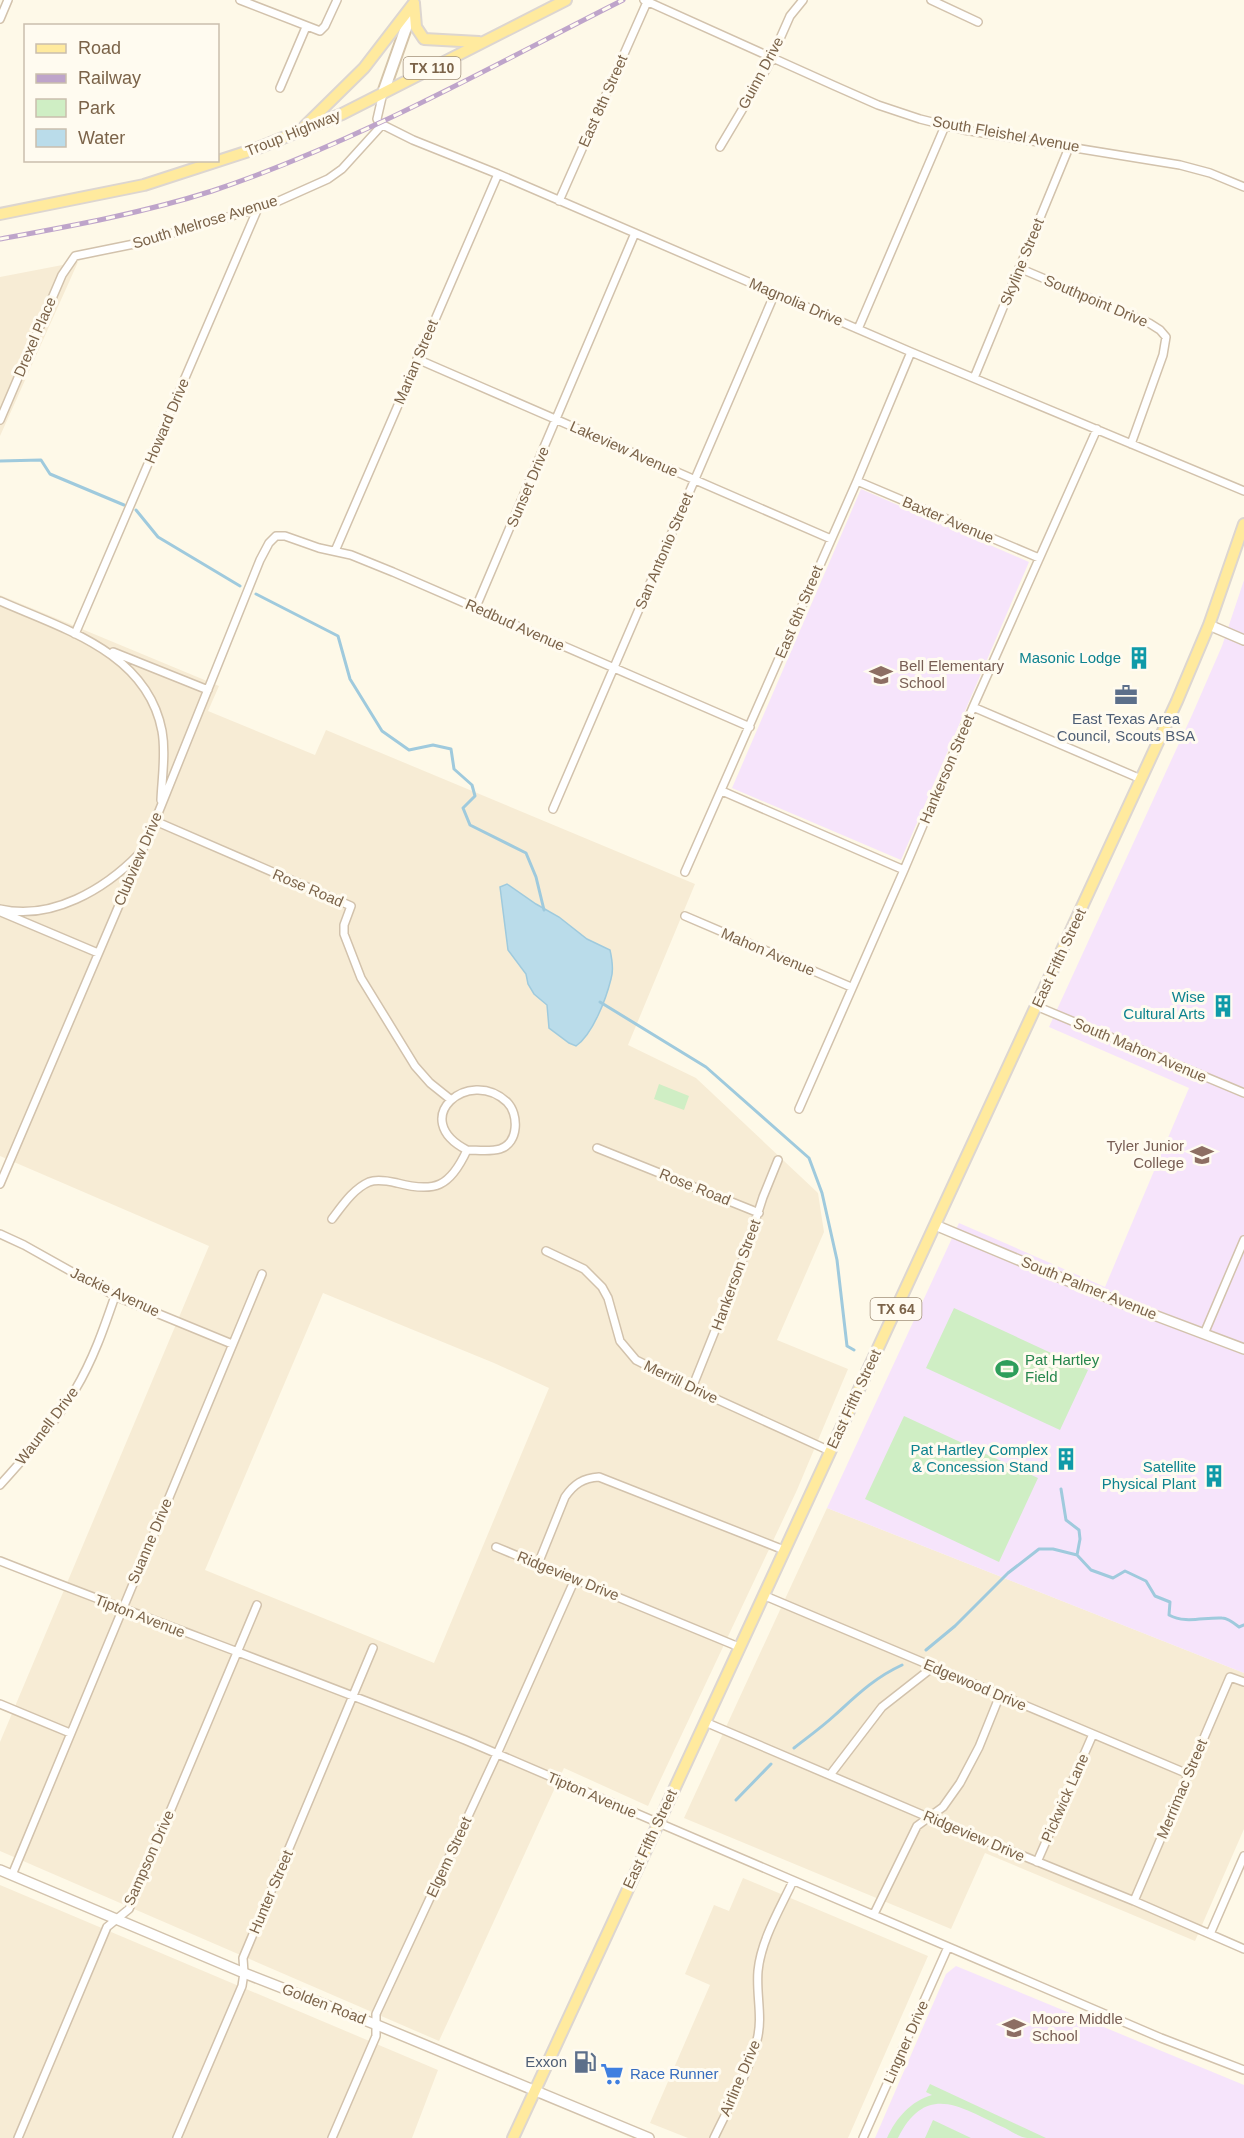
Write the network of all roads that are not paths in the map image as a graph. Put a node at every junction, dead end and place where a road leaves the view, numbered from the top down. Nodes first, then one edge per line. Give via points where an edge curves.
1 (8, 0) edge
2 (240, 0) edge
3 (337, 0) edge
4 (566, 0) edge
5 (803, 0) edge
6 (931, 0) edge
7 (646, 1) edge
8 (415, 2) edge
9 (0, 19) edge
10 (978, 22) dead end
11 (306, 27) junction
12 (482, 42) junction
13 (772, 57) junction
14 (280, 88) dead end
15 (383, 93) junction
16 (382, 125) junction
17 (945, 126) junction
18 (300, 131) junction
19 (1070, 145) junction
20 (720, 147) dead end
21 (219, 161) edge
22 (215, 162) edge
23 (498, 174) junction
24 (1244, 187) edge
25 (559, 201) junction
26 (258, 208) junction
27 (0, 214) edge
28 (635, 233) junction
29 (75, 256) joint
30 (1019, 268) junction
31 (776, 293) junction
32 (858, 329) junction
33 (911, 352) junction
34 (417, 359) junction
35 (974, 378) junction
36 (557, 419) junction
37 (0, 420) edge
38 (1097, 429) junction
39 (1131, 444) junction
40 (695, 480) junction
41 (857, 481) junction
42 (1244, 491) edge
43 (1244, 524) edge
44 (276, 536) joint
45 (831, 539) junction
46 (336, 551) junction
47 (1039, 558) junction
48 (0, 601) edge
49 (476, 607) junction
50 (1209, 625) junction
51 (75, 634) junction
52 (1244, 640) edge
53 (103, 648) junction
54 (615, 668) junction
55 (208, 690) junction
56 (973, 707) junction
57 (750, 726) junction
58 (1141, 779) junction
59 (722, 791) junction
60 (160, 808) junction
61 (553, 809) dead end
62 (155, 821) junction
63 (142, 851) junction
64 (904, 870) junction
65 (685, 872) dead end
66 (0, 910) edge
67 (685, 916) dead end
68 (98, 953) junction
69 (852, 987) junction
70 (1036, 1006) junction
71 (1244, 1094) edge
72 (450, 1099) junction
73 (799, 1109) dead end
74 (597, 1148) dead end
75 (467, 1150) junction
76 (778, 1160) dead end
77 (0, 1184) edge
78 (759, 1214) junction
79 (332, 1219) dead end
80 (935, 1224) junction
81 (0, 1234) edge
82 (1244, 1240) edge
83 (546, 1251) dead end
84 (262, 1274) dead end
85 (115, 1296) junction
86 (1204, 1334) junction
87 (232, 1344) junction
88 (1244, 1349) edge
89 (692, 1388) junction
90 (830, 1451) junction
91 (0, 1485) edge
92 (496, 1547) dead end
93 (784, 1550) junction
94 (0, 1562) edge
95 (538, 1564) junction
96 (576, 1579) junction
97 (763, 1595) junction
98 (257, 1605) dead end
99 (121, 1609) junction
100 (739, 1647) junction
101 (373, 1648) dead end
102 (238, 1652) junction
103 (933, 1667) junction
104 (1244, 1682) edge
105 (353, 1695) junction
106 (1000, 1695) junction
107 (0, 1704) edge
108 (705, 1722) junction
109 (70, 1733) junction
110 (1093, 1734) junction
111 (497, 1754) junction
112 (830, 1774) junction
113 (1188, 1774) junction
114 (930, 1818) junction
115 (657, 1823) junction
116 (1244, 1856) edge
117 (1037, 1862) junction
118 (0, 1870) edge
119 (12, 1875) junction
120 (793, 1881) junction
121 (1134, 1901) junction
122 (874, 1914) junction
123 (117, 1919) junction
124 (1210, 1934) junction
125 (948, 1947) junction
126 (1244, 1949) edge
127 (244, 1973) junction
128 (377, 2025) junction
129 (1244, 2070) edge
130 (534, 2090) junction
131 (18, 2138) edge
132 (177, 2138) edge
133 (332, 2138) edge
134 (513, 2138) edge
135 (649, 2138) edge
136 (714, 2138) edge
137 (863, 2138) edge

1 - 9 street
2 - 11 street
3 - 11 street via 323,30
4 - 12 main road, TX 110
5 - 13 street, Guinn Drive via 790,16
6 - 10 street
7 - 13 street, South Fleishel Avenue
7 - 25 street, East 8th Street
8 - 12 main road via 416,27 424,39
8 - 15 main road
8 - 18 main road via 359,74
11 - 14 street
12 - 15 main road, TX 110
13 - 17 street, South Fleishel Avenue via 878,105
13 - 20 street, Guinn Drive
15 - 16 street via 377,119
15 - 18 main road, Troup Highway / TX 110
16 - 23 street, Magnolia Drive
16 - 26 street, South Melrose Avenue via 342,170
17 - 19 street, South Fleishel Avenue
17 - 32 street
18 - 21 main road, Troup Highway
19 - 24 street, South Fleishel Avenue via 1180,165
19 - 30 street, Skyline Street
22 - 27 main road, Troup Highway via 144,184
23 - 25 street, Magnolia Drive
23 - 34 street, Marian Street
25 - 28 street, Magnolia Drive
26 - 29 street, South Melrose Avenue via 139,243
26 - 51 street, Howard Drive
28 - 31 street, Magnolia Drive
28 - 36 street, Sunset Drive
29 - 37 street, Drexel Place via 62,275
30 - 35 street, Skyline Street
30 - 39 street, Southpoint Drive via 1149,323 1166,337
31 - 32 street, Magnolia Drive
31 - 40 street, San Antonio Street
32 - 33 street, Magnolia Drive
33 - 35 street, Magnolia Drive
33 - 41 street, East 6th Street
34 - 36 street, Lakeview Avenue
34 - 46 street, Marian Street
35 - 38 street, Magnolia Drive
36 - 40 street, Lakeview Avenue
36 - 49 street, Sunset Drive
38 - 39 street, Magnolia Drive
38 - 47 street, Hankerson Street
39 - 42 street, Magnolia Drive
40 - 45 street, Lakeview Avenue
40 - 54 street, San Antonio Street
41 - 45 street, East 6th Street
41 - 47 street, Baxter Avenue
43 - 50 main road, East Fifth Street / TX 64
44 - 46 street, Redbud Avenue
44 - 55 street, Clubview Drive via 260,560
45 - 57 street, East 6th Street
46 - 49 street, Redbud Avenue
47 - 56 street, Hankerson Street
48 - 51 street
49 - 54 street, Redbud Avenue
50 - 52 street
50 - 58 main road, East Fifth Street / TX 64
51 - 53 street
53 - 55 street
53 - 60 street via 130,670 156,709 164,744
54 - 57 street, Redbud Avenue
54 - 61 street, San Antonio Street
55 - 60 street, Clubview Drive
56 - 58 street
56 - 64 street, Hankerson Street
57 - 59 street, East 6th Street
58 - 70 main road, East Fifth Street / TX 64
59 - 64 street
59 - 65 street, East 6th Street
60 - 62 street, Clubview Drive
62 - 63 street, Clubview Drive
62 - 72 street, Rose Road via 351,906 344,934 361,978 416,1066
63 - 66 street via 113,878 77,900 32,910
63 - 68 street, Clubview Drive
64 - 69 street, Hankerson Street
66 - 68 street
67 - 69 street, Mahon Avenue
68 - 77 street, Clubview Drive
69 - 73 street, Hankerson Street
70 - 71 street, South Mahon Avenue
70 - 80 main road, East Fifth Street / TX 64
72 - 75 street via 444,1131 450,1140
72 - 75 street via 463,1092 482,1092 504,1100 513,1110 515,1129 505,1146
74 - 78 street, Rose Road
75 - 79 street via 456,1171 441,1184 420,1188 368,1182
76 - 78 street, Hankerson Street
78 - 89 street, Hankerson Street
80 - 86 street, South Palmer Avenue
80 - 90 main road, East Fifth Street / TX 64
81 - 85 street, Jackie Avenue
82 - 86 street
83 - 89 street, Merrill Drive via 584,1269 602,1287 620,1341 636,1360
84 - 87 street, Suanne Drive
85 - 87 street, Jackie Avenue
85 - 91 street, Waunell Drive via 105,1327 75,1389 41,1438
86 - 88 street, South Palmer Avenue
87 - 99 street, Suanne Drive
89 - 90 street, Merrill Drive
90 - 93 main road, East Fifth Street / TX 64
92 - 95 street, Ridgeview Drive
93 - 95 street via 599,1477 571,1488
93 - 97 main road, East Fifth Street / TX 64
94 - 99 street, Tipton Avenue
95 - 96 street, Ridgeview Drive
96 - 100 street, Ridgeview Drive
96 - 111 street, Elgem Street
97 - 100 main road, East Fifth Street / TX 64
97 - 103 street, Edgewood Drive
98 - 102 street, Sampson Drive
99 - 102 street, Tipton Avenue
99 - 109 street, Suanne Drive
100 - 108 main road, East Fifth Street / TX 64
101 - 105 street, Hunter Street
102 - 105 street, Tipton Avenue
102 - 123 street, Sampson Drive via 129,1909
103 - 106 street, Edgewood Drive
103 - 112 street via 882,1707
104 - 113 street, Merrimac Street via 1230,1677
105 - 111 street, Tipton Avenue
105 - 127 street, Hunter Street via 243,1958
106 - 110 street, Edgewood Drive
106 - 114 street via 960,1783
107 - 109 street
108 - 112 street, Ridgeview Drive
108 - 115 main road, East Fifth Street / TX 64
109 - 119 street, Suanne Drive
110 - 113 street, Edgewood Drive
110 - 117 street, Pickwick Lane
111 - 115 street, Tipton Avenue
111 - 128 street, Elgem Street via 376,2014
112 - 114 street, Ridgeview Drive
113 - 121 street, Merrimac Street
114 - 117 street, Ridgeview Drive
114 - 122 street via 917,1826
115 - 120 street, Tipton Avenue
115 - 130 main road, East Fifth Street / TX 64
116 - 124 street
117 - 121 street, Ridgeview Drive
118 - 119 street, Golden Road
119 - 123 street, Golden Road
120 - 122 street, Tipton Avenue
120 - 136 street, Airline Drive via 765,1941 758,1969 757,2041
121 - 124 street, Ridgeview Drive
122 - 125 street, Tipton Avenue
123 - 127 street, Golden Road
123 - 131 street, Sampson Drive via 107,1927
124 - 126 street, Ridgeview Drive
125 - 129 street, Tipton Avenue
125 - 137 street, Lingner Drive
127 - 128 street, Golden Road
127 - 132 street, Hunter Street via 242,1986
128 - 130 street, Golden Road
128 - 133 street, Elgem Street via 376,2036
130 - 134 main road, East Fifth Street / TX 64
130 - 135 street, Golden Road

